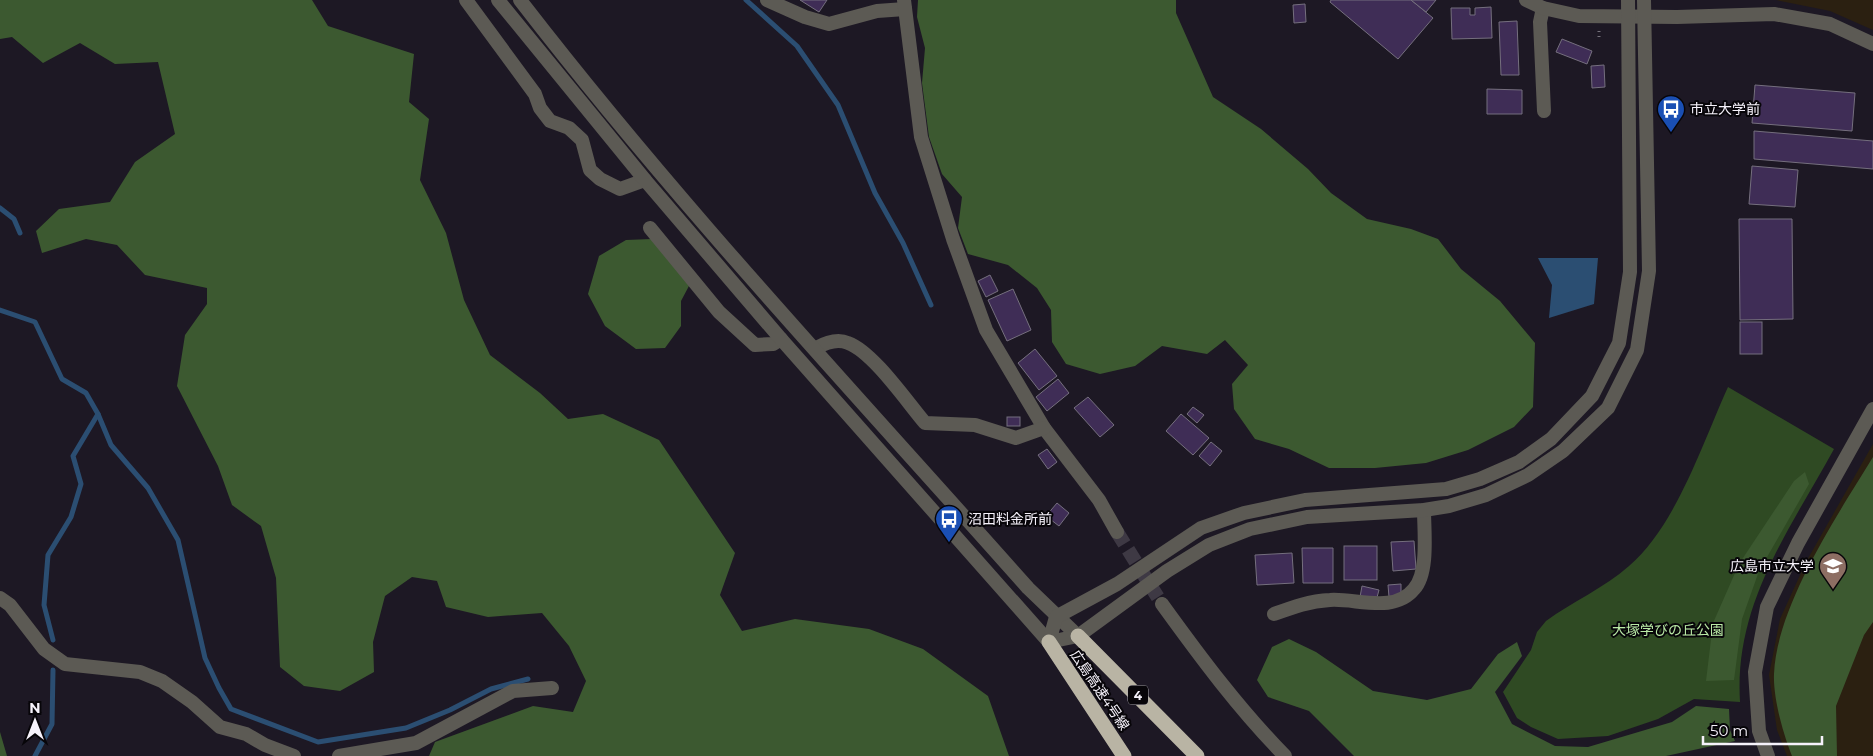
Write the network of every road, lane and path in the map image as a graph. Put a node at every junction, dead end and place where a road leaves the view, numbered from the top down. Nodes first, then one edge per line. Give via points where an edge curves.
1 (466, 0) edge
2 (498, 0) edge
3 (520, 0) edge
4 (767, 0) edge
5 (1526, 0) edge
6 (1628, 0) edge
7 (1644, 0) edge
8 (904, 4) edge
9 (1543, 8) junction
10 (1628, 16) junction
11 (1644, 16) junction
12 (1873, 44) edge
13 (1544, 110) dead end
14 (645, 180) junction
15 (650, 228) dead end
16 (781, 339) junction
17 (816, 348) junction
18 (1873, 409) edge
19 (1044, 428) junction
20 (1424, 510) junction
21 (1117, 532) tunnel mouth
22 (0, 598) edge
23 (1162, 604) tunnel mouth
24 (1274, 614) dead end
25 (1056, 617) junction
26 (1078, 636) junction
27 (1049, 642) junction
28 (552, 688) dead end
29 (294, 756) edge
30 (340, 756) edge
31 (1124, 756) edge
32 (1197, 756) edge
33 (1285, 756) edge
34 (1768, 756) edge

1 - 14 street via 535,94 550,121 568,128 582,140 590,170 620,189
2 - 14 street
3 - 17 street via 672,188
4 - 8 street via 830,24
5 - 9 street
6 - 10 street
7 - 11 street
8 - 19 street via 921,137 952,239 986,330
9 - 10 street via 1579,16
9 - 13 street via 1540,22
10 - 11 street
10 - 25 street via 1630,272 1619,343 1592,396 1551,439 1519,462 1480,479 1446,489 1305,500 1244,513 1209,525 1117,584
11 - 12 street via 1774,14 1830,24
11 - 20 street via 1649,271 1637,350 1608,408 1563,451 1528,475 1486,495
14 - 16 street
15 - 16 street via 719,312 755,344 773,344
16 - 27 street
17 - 19 street via 827,342 848,342 868,356 925,423 974,425 1016,438
17 - 25 street
18 - 34 street via 1798,543 1767,607 1755,672 1759,731
19 - 21 street via 1099,500
20 - 24 street via 1424,565 1415,589 1399,600 1385,603 1313,601
20 - 26 street via 1307,517 1250,529 1209,544
22 - 29 street via 10,605 44,649 65,664 140,672 162,681 192,702 220,728 246,734
23 - 33 street via 1251,721
25 - 26 street
25 - 27 street
26 - 27 street
26 - 32 highway, 広島高速4号線 / 4
27 - 31 highway, 広島高速4号線
28 - 30 street via 514,691 416,743

